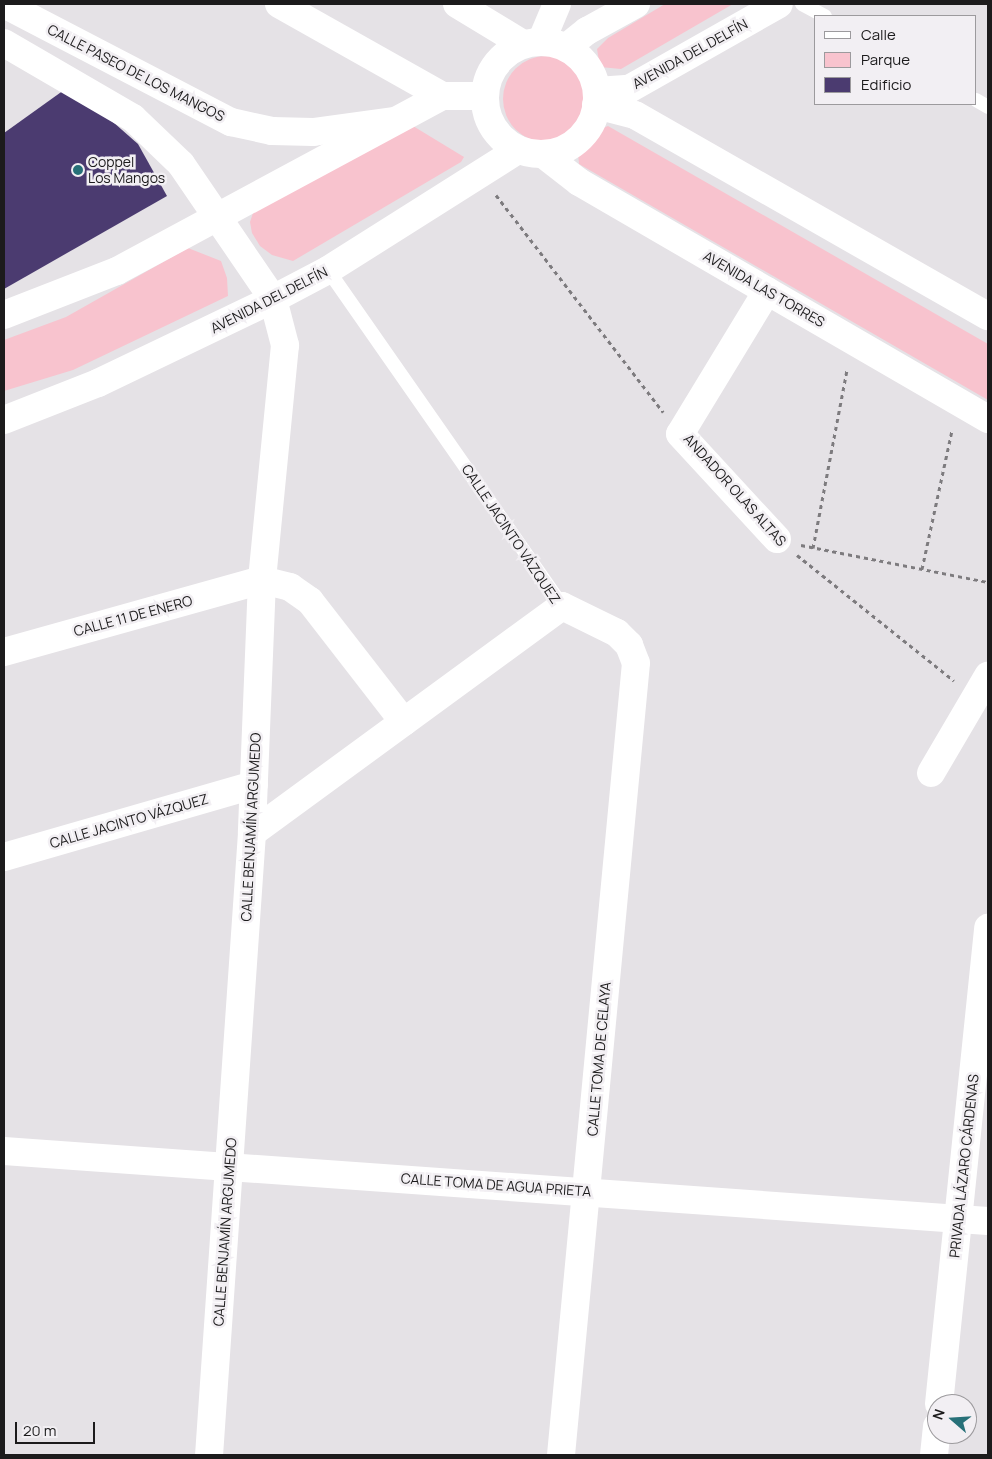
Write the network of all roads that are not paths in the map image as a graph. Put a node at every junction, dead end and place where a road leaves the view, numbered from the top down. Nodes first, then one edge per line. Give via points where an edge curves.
1 (4, 4) edge
2 (280, 4) edge
3 (457, 4) edge
4 (557, 4) edge
5 (636, 4) edge
6 (779, 4) edge
7 (802, 4) edge
8 (823, 15) edge
9 (56, 32) junction
10 (544, 44) junction
11 (10, 52) edge
12 (442, 96) junction
13 (485, 96) junction
14 (597, 98) junction
15 (977, 101) edge
16 (988, 107) edge
17 (393, 121) junction
18 (531, 152) junction
19 (218, 218) junction
20 (328, 270) junction
21 (767, 291) junction
22 (273, 299) junction
23 (4, 315) edge
24 (988, 316) edge
25 (988, 419) edge
26 (4, 420) edge
27 (776, 539) road end
28 (262, 580) junction
29 (562, 606) junction
30 (4, 652) edge
31 (984, 694) edge
32 (404, 722) junction
33 (931, 773) dead end
34 (254, 785) junction
35 (252, 834) junction
36 (4, 857) edge
37 (988, 928) edge
38 (4, 1151) edge
39 (230, 1167) junction
40 (586, 1191) junction
41 (958, 1219) junction
42 (988, 1222) edge
43 (940, 1394) edge
44 (209, 1455) edge
45 (561, 1455) edge

1 - 9 street, CALLE PASEO DE LOS MANGOS
2 - 12 street
3 - 10 street
4 - 10 street
5 - 10 street via 587,31
6 - 14 street, AVENIDA DEL DELFÍN via 629,89
7 - 8 lane
9 - 11 street
9 - 17 street, CALLE PASEO DE LOS MANGOS via 231,122 272,131 313,132
10 - 13 street via 503,55 492,68
10 - 14 street via 589,69
11 - 19 street via 133,118 181,164
12 - 13 street
12 - 17 street
13 - 18 street via 490,124 502,139
14 - 18 street via 583,135 565,148
14 - 24 street via 635,115
15 - 16 lane
17 - 19 street
18 - 20 street, AVENIDA DEL DELFÍN via 480,174
18 - 21 street, AVENIDA LAS TORRES
19 - 22 street, CALLE BENJAMÍN ARGUMEDO
19 - 23 street via 116,271
20 - 22 street, AVENIDA DEL DELFÍN
20 - 29 lane, CALLE JACINTO VÁZQUEZ
21 - 25 street, AVENIDA LAS TORRES
21 - 27 street, ANDADOR OLAS ALTAS via 680,434
22 - 26 street, AVENIDA DEL DELFÍN via 98,383
22 - 28 street, CALLE BENJAMÍN ARGUMEDO via 285,345
28 - 30 street, CALLE 11 DE ENERO
28 - 32 street via 290,587 310,601
28 - 34 street, CALLE BENJAMÍN ARGUMEDO
29 - 32 street, CALLE JACINTO VÁZQUEZ
29 - 40 street, CALLE TOMA DE CELAYA via 617,633 629,645 636,663
31 - 33 street
32 - 35 street, CALLE JACINTO VÁZQUEZ
34 - 35 street, CALLE BENJAMÍN ARGUMEDO
34 - 36 street, CALLE JACINTO VÁZQUEZ
35 - 39 street, CALLE BENJAMÍN ARGUMEDO
37 - 41 street, PRIVADA LÁZARO CÁRDENAS
38 - 39 street, CALLE TOMA DE AGUA PRIETA
39 - 40 street, CALLE TOMA DE AGUA PRIETA
39 - 44 street, CALLE BENJAMÍN ARGUMEDO
40 - 41 street, CALLE TOMA DE AGUA PRIETA
40 - 45 street, CALLE TOMA DE CELAYA
41 - 42 street, CALLE TOMA DE AGUA PRIETA
41 - 43 street, PRIVADA LÁZARO CÁRDENAS

